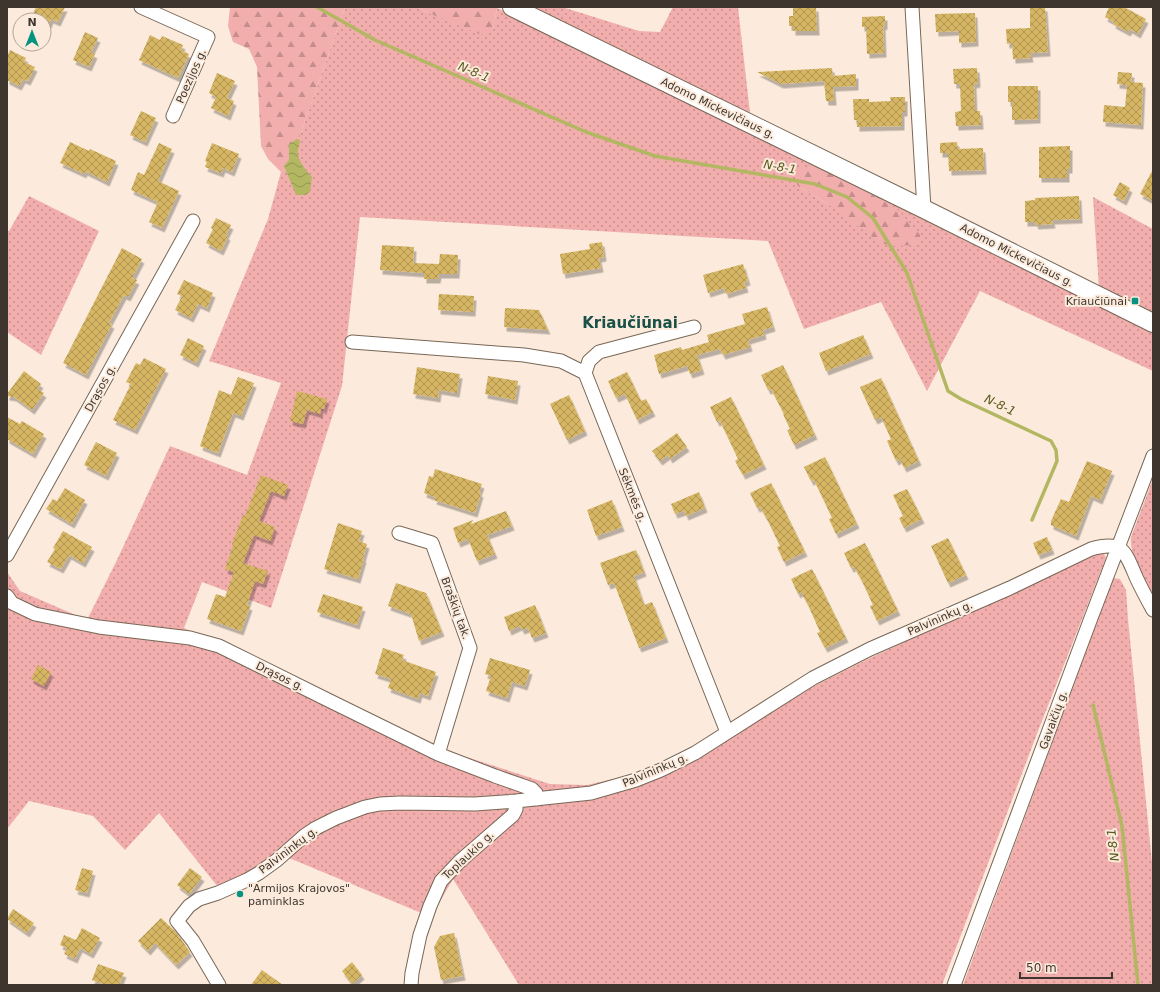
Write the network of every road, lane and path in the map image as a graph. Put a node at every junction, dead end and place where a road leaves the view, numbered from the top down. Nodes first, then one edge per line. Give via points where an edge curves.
1 (140, 7) edge
2 (512, 7) edge
3 (912, 7) edge
4 (173, 116) dead end
5 (924, 208) junction
6 (193, 221) dead end
7 (1153, 323) edge
8 (694, 327) dead end
9 (352, 342) dead end
10 (585, 373) junction
11 (1153, 456) edge
12 (399, 533) dead end
13 (1118, 548) junction
14 (7, 555) edge
15 (7, 596) edge
16 (1153, 610) edge
17 (727, 732) junction
18 (438, 754) junction
19 (537, 799) junction
20 (516, 801) junction
21 (219, 985) edge
22 (411, 985) edge
23 (954, 985) edge

1 - 4 street, Poezijos g. via 208,37
2 - 5 main road, Adomo Mickevičiaus g.
3 - 5 street
5 - 7 main road, Adomo Mickevičiaus g.
6 - 14 street, Drąsos g.
8 - 10 street via 599,352 589,361
9 - 10 street via 524,355 561,361
10 - 17 street, Sėkmės g.
11 - 13 street, Gavaičių g.
12 - 18 street, Braškių tak. via 432,543 470,648
13 - 16 street via 1128,557
13 - 17 street, Palvininkų g. via 1103,546 1091,549 1010,588 870,649 812,678
13 - 23 street, Gavaičių g.
15 - 18 street, Drąsos g. via 12,603 34,614 99,627 190,638 219,646
17 - 19 street, Palvininkų g. via 695,753 636,780 591,793
18 - 19 street, Drąsos g. via 532,789
19 - 20 street, Palvininkų g.
20 - 21 street, Palvininkų g. via 475,804 400,803 364,808 316,828 259,873 199,899 189,906 177,921 193,941
20 - 22 street, Toplaukio g. via 513,815 441,881 420,935

